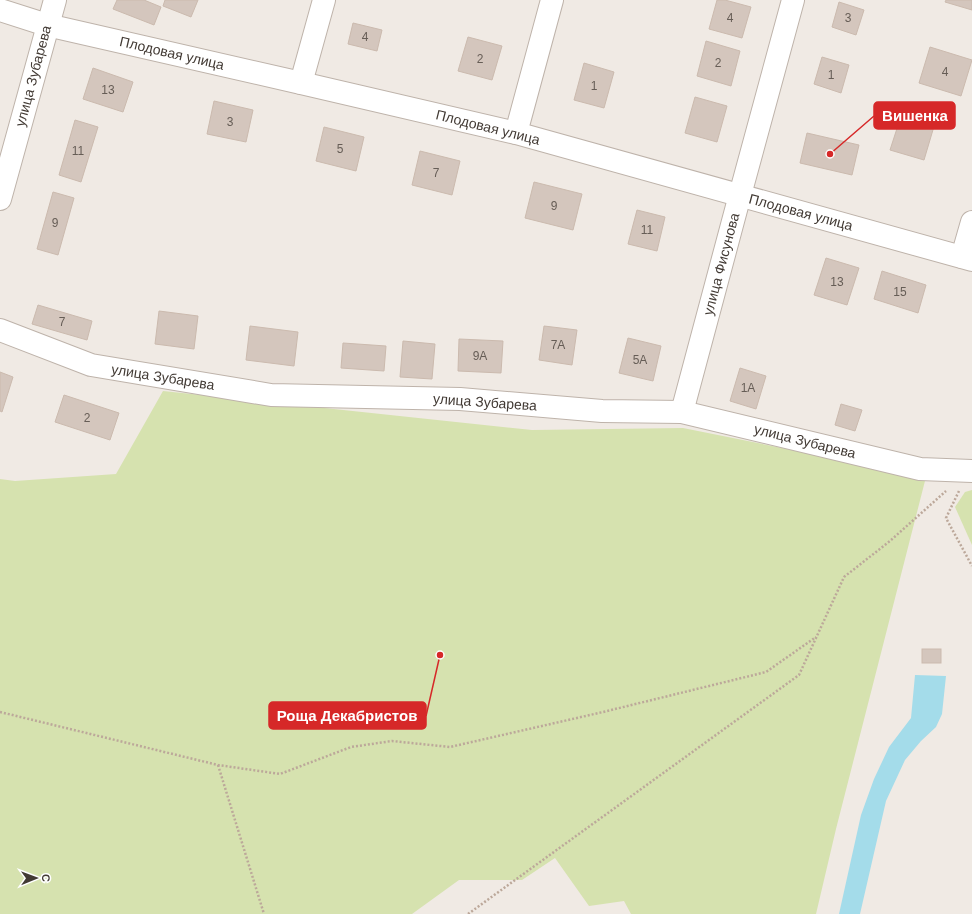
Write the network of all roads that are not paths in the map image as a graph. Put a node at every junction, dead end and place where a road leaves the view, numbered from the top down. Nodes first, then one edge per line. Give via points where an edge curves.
1 (55, 0) edge
2 (324, 0) edge
3 (552, 0) edge
4 (793, 0) edge
5 (0, 10) edge
6 (47, 25) junction
7 (301, 83) junction
8 (516, 133) junction
9 (740, 195) junction
10 (0, 199) edge
11 (972, 222) edge
12 (967, 258) edge
13 (0, 330) edge
14 (682, 412) junction
15 (971, 471) edge

1 - 6 street, улица Зубарева
2 - 7 street
3 - 8 street
4 - 9 street, улица Фисунова
5 - 6 street, Плодовая улица
6 - 7 street, Плодовая улица
6 - 10 street, улица Зубарева
7 - 8 street, Плодовая улица
8 - 9 street, Плодовая улица
9 - 12 street, Плодовая улица
9 - 14 street, улица Фисунова
11 - 12 street
13 - 14 street, улица Зубарева via 91,365 271,395 460,399 602,411
14 - 15 street, улица Зубарева via 920,469

